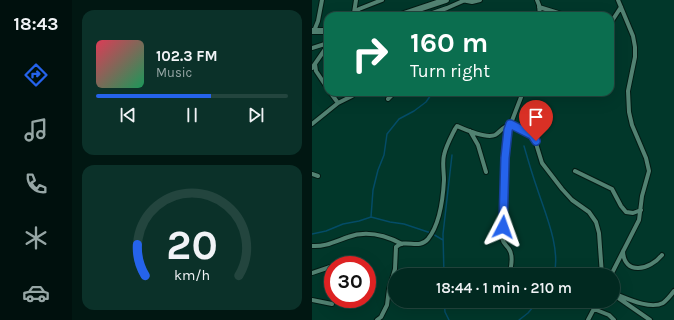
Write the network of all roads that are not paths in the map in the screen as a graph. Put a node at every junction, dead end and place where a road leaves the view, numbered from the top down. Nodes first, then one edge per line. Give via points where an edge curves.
1 (322, 0) edge
2 (356, 0) edge
3 (382, 0) edge
4 (446, 0) edge
5 (462, 0) edge
6 (480, 0) edge
7 (537, 0) edge
8 (618, 0) edge
9 (539, 7) junction
10 (621, 7) junction
11 (354, 12) edge
12 (357, 12) edge
13 (410, 12) edge
14 (436, 12) edge
15 (540, 12) edge
16 (555, 12) edge
17 (614, 18) edge
18 (313, 31) edge
19 (324, 31) edge
20 (324, 45) edge
21 (312, 48) edge
22 (324, 50) edge
23 (315, 64) junction
24 (312, 68) edge
25 (324, 82) edge
26 (333, 96) edge
27 (352, 96) dead end
28 (391, 96) edge
29 (521, 96) edge
30 (388, 99) dead end
31 (338, 103) junction
32 (312, 124) edge
33 (509, 125) junction
34 (470, 131) junction
35 (575, 171) dead end
36 (486, 172) dead end
37 (312, 174) edge
38 (318, 176) dead end
39 (641, 210) junction
40 (402, 244) junction
41 (312, 246) edge
42 (623, 250) junction
43 (662, 255) dead end
44 (510, 268) edge
45 (602, 268) edge
46 (614, 268) edge
47 (324, 269) edge
48 (312, 273) edge
49 (674, 291) edge
50 (620, 296) edge
51 (620, 299) edge
52 (312, 300) edge
53 (324, 302) edge
54 (594, 309) joint
55 (377, 320) edge
56 (588, 320) edge
57 (614, 320) edge
58 (650, 320) edge

1 - 18 street via 318,21
2 - 11 street
3 - 12 street
4 - 13 main road
5 - 6 street
5 - 14 street
7 - 9 street
8 - 10 street
9 - 15 street
9 - 16 street
10 - 17 street
10 - 39 street via 636,49 628,91 629,112 649,168
18 - 19 main road
20 - 21 street
22 - 23 street
23 - 24 street
23 - 25 street via 316,71
26 - 31 street
27 - 31 street
28 - 30 street
29 - 33 street
31 - 32 street
33 - 34 street via 491,136
33 - 44 street via 502,238 511,255
33 - 45 street via 534,138 542,163 556,182 572,200 594,218 599,233
34 - 36 street via 478,145
34 - 40 street via 457,126 449,141 444,155 440,209 428,239 422,244
35 - 39 street via 612,189 626,212 634,213
37 - 38 street
39 - 42 street via 639,220
40 - 41 street via 372,233
40 - 55 street via 395,249 395,269 387,305
42 - 43 street via 627,263 637,268 655,263
42 - 46 street
47 - 48 street
49 - 50 street via 664,302 654,305
51 - 58 street
52 - 53 street
54 - 56 street
54 - 57 street

